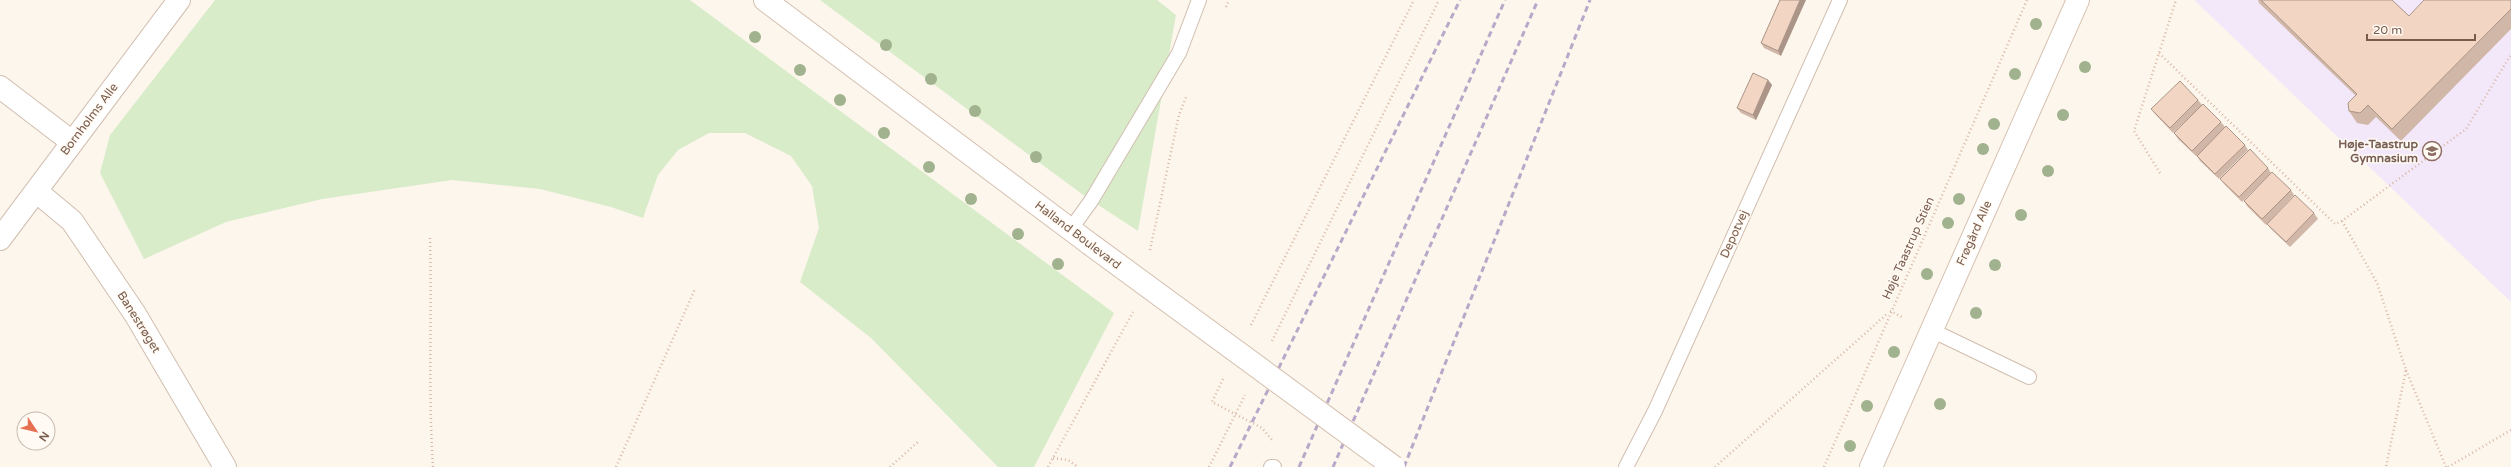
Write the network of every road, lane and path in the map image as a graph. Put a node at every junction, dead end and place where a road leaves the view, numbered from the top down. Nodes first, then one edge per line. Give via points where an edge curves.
1 (179, 0) edge
2 (765, 0) edge
3 (1199, 0) edge
4 (1229, 0) edge
5 (1414, 0) edge
6 (1439, 0) edge
7 (1840, 0) edge
8 (2027, 0) edge
9 (2078, 0) edge
10 (2176, 0) edge
11 (1222, 14) dead end
12 (2159, 53) junction
13 (2510, 56) edge
14 (0, 87) edge
15 (1186, 94) dead end
16 (72, 142) junction
17 (2160, 173) dead end
18 (36, 191) junction
19 (2342, 221) junction
20 (1070, 230) junction
21 (430, 238) dead end
22 (0, 239) edge
23 (1149, 253) dead end
24 (695, 289) dead end
25 (1133, 311) dead end
26 (1890, 311) junction
27 (1931, 330) junction
28 (1248, 331) dead end
29 (1270, 345) dead end
30 (2406, 370) junction
31 (1226, 373) dead end
32 (2029, 376) dead end
33 (1249, 387) dead end
34 (1235, 416) junction
35 (2511, 430) edge
36 (919, 441) dead end
37 (1052, 458) junction
38 (225, 467) edge
39 (433, 467) edge
40 (616, 467) edge
41 (890, 467) edge
42 (1048, 467) edge
43 (1078, 467) edge
44 (1209, 467) edge
45 (1272, 467) edge
46 (1394, 467) edge
47 (1626, 467) edge
48 (1715, 467) edge
49 (1824, 467) edge
50 (1871, 467) edge
51 (2386, 467) edge
52 (2447, 467) edge

1 - 16 street, Bornholms Alle
2 - 20 street, Halland Boulevard
3 - 20 lane via 1179,53 1091,201
4 - 11 path
5 - 28 path
6 - 29 path
7 - 47 lane, Depotvej via 1658,404
8 - 26 path, Høje Taastrup Stien
9 - 27 street, Frøgård Alle
10 - 12 path
12 - 17 path via 2134,131
12 - 19 path via 2335,224
13 - 19 path via 2466,129
14 - 16 street
15 - 23 path via 1179,115
16 - 18 street, Bornholms Alle
18 - 22 street, Bornholms Alle
18 - 38 street, Banestrøget via 72,221 135,314
19 - 30 path via 2377,283
20 - 46 street, Halland Boulevard, bridge
21 - 39 path via 430,422
24 - 40 path
25 - 37 path
26 - 48 path, Høje Taastrup Stien
26 - 49 path
27 - 32 lane
27 - 50 street, Frøgård Alle
30 - 51 path
30 - 52 path
31 - 34 path via 1212,402
33 - 34 path
34 - 44 path
34 - 45 path via 1262,428 1273,441 1275,454
35 - 52 path
36 - 41 path
37 - 42 path
37 - 43 path via 1068,460

